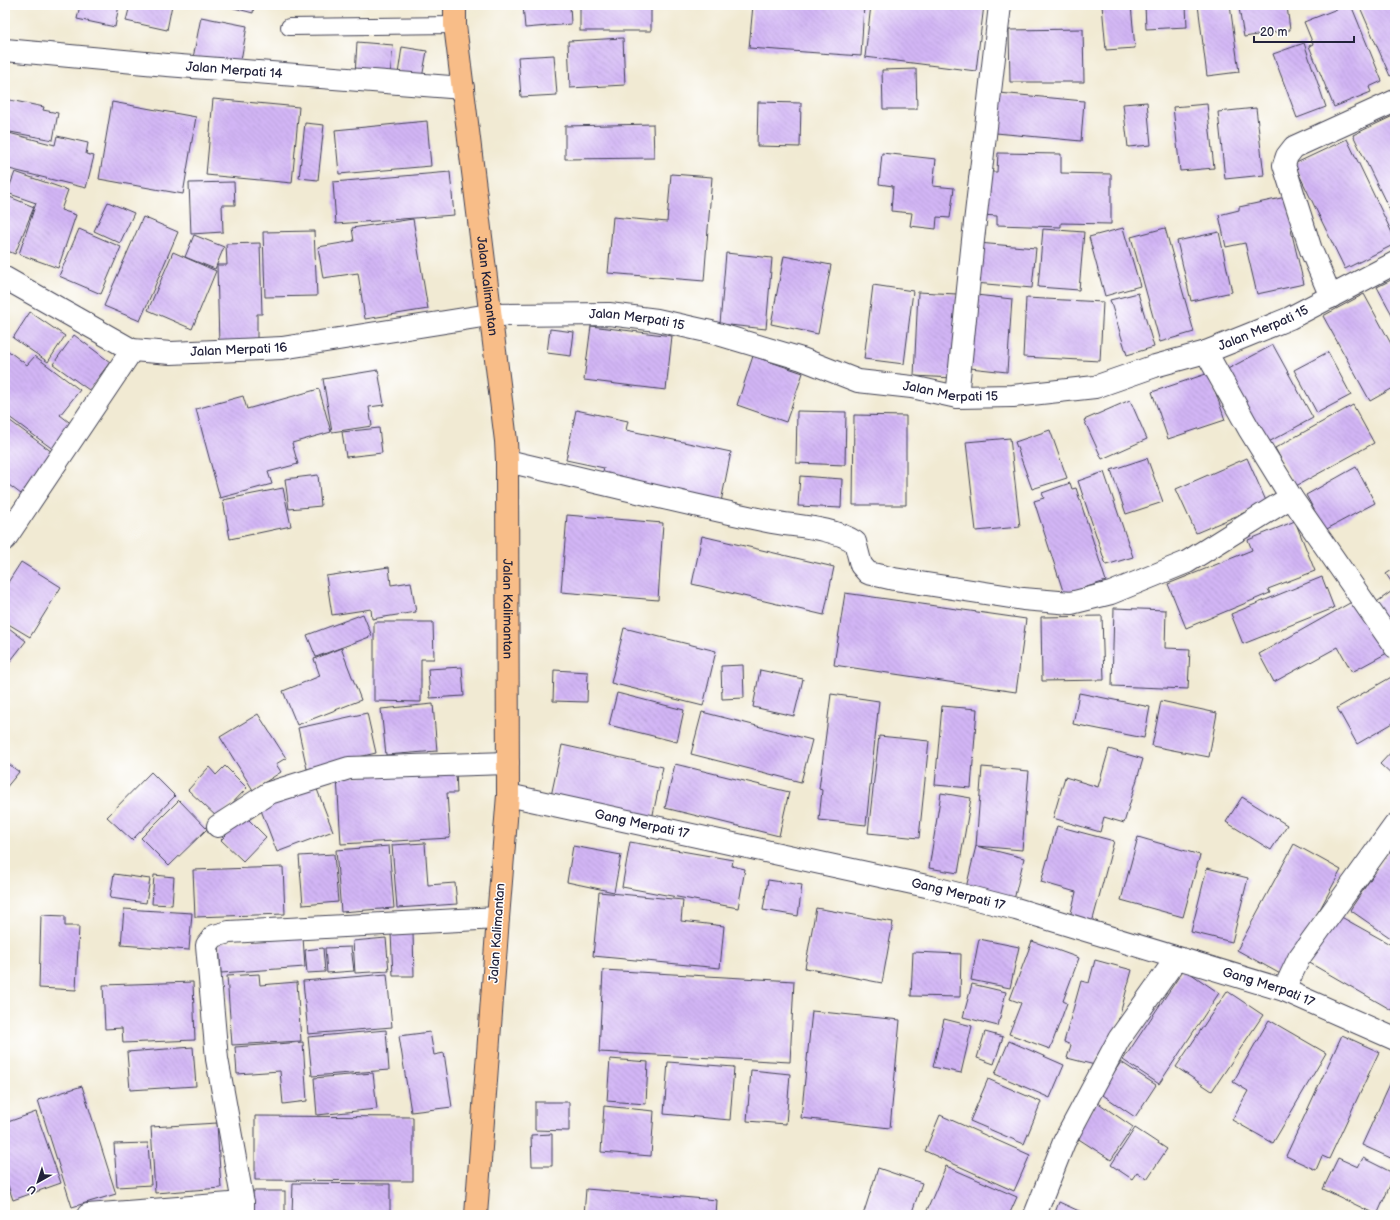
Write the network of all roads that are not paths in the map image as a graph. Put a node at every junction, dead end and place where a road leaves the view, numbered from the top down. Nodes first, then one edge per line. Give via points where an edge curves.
1 (1000, 5) edge
2 (455, 15) edge
3 (289, 27) dead end
4 (5, 50) edge
5 (463, 88) junction
6 (1395, 101) edge
7 (1395, 263) edge
8 (5, 278) edge
9 (1331, 297) junction
10 (490, 315) junction
11 (132, 350) junction
12 (1206, 352) junction
13 (957, 397) junction
14 (507, 461) junction
15 (1291, 497) junction
16 (5, 539) edge
17 (1395, 647) edge
18 (508, 764) junction
19 (508, 795) junction
20 (1395, 825) edge
21 (218, 826) dead end
22 (498, 918) junction
23 (1176, 959) junction
24 (1284, 990) junction
25 (1395, 1039) edge
26 (243, 1209) edge
27 (88, 1215) edge
28 (476, 1215) edge
29 (1035, 1215) edge

1 - 13 street via 972,240
2 - 3 lane
2 - 5 main road, Jalan Kalimantan
4 - 5 street, Jalan Merpati 14
5 - 10 main road, Jalan Kalimantan
6 - 9 street via 1294,147 1284,165 1311,250
7 - 9 street, Jalan Merpati 15
8 - 11 street, Jalan Merpati 16
9 - 12 street, Jalan Merpati 15 via 1290,318
10 - 11 street, Jalan Merpati 16 via 282,348 171,353
10 - 13 street, Jalan Merpati 15 via 610,314 657,320 711,332 802,359 858,381 912,387
10 - 14 main road, Jalan Kalimantan
11 - 16 street
12 - 13 street, Jalan Merpati 15 via 1095,387 1013,396
12 - 15 street via 1249,430
14 - 15 street via 768,522 846,537 854,542 860,565 868,572 894,579 1022,599 1071,603 1111,593 1187,562
14 - 18 main road, Jalan Kalimantan
15 - 17 street
18 - 19 main road, Jalan Kalimantan
18 - 21 street via 349,768 269,793
19 - 22 main road, Jalan Kalimantan
19 - 23 street, Gang Merpati 17 via 931,887 1016,909
20 - 24 street via 1299,958
22 - 26 street via 229,932 214,936 207,945 217,1059
22 - 28 main road, Jalan Kalimantan
23 - 24 street, Gang Merpati 17
23 - 29 street via 1119,1039 1064,1142
24 - 25 street, Gang Merpati 17
26 - 27 street

